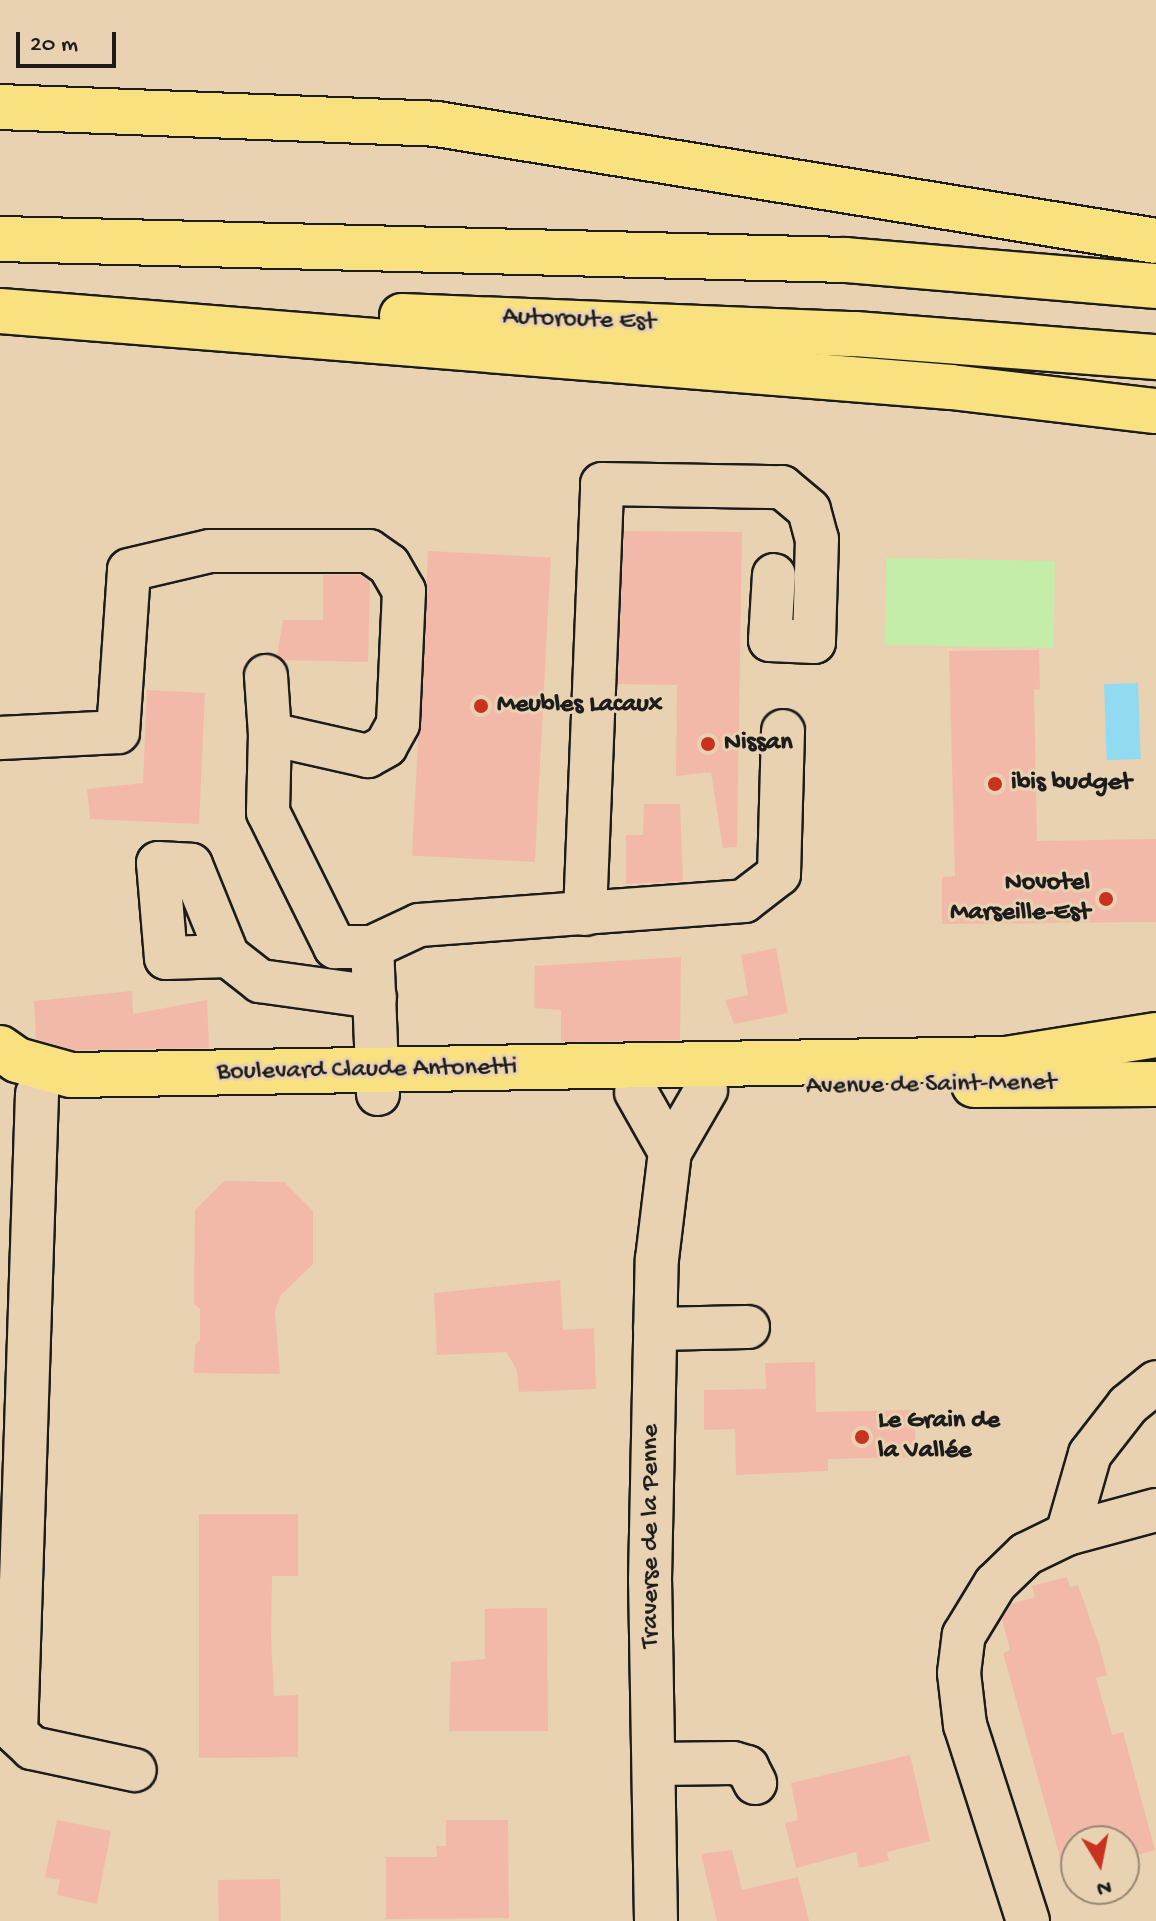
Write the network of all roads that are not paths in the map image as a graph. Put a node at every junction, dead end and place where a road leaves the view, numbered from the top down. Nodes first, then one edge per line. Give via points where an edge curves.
1 (0, 107) edge
2 (0, 239) edge
3 (1156, 241) edge
4 (1156, 286) edge
5 (0, 309) edge
6 (1156, 357) edge
7 (1156, 411) edge
8 (774, 575) dead end
9 (266, 676) dead end
10 (783, 731) dead end
11 (270, 734) junction
12 (0, 738) edge
13 (585, 914) junction
14 (372, 947) junction
15 (228, 956) dead end
16 (375, 997) junction
17 (1156, 1035) edge
18 (0, 1048) edge
19 (1156, 1056) edge
20 (1006, 1059) junction
21 (723, 1078) junction
22 (378, 1082) junction
23 (1156, 1084) edge
24 (18, 1090) edge
25 (636, 1092) junction
26 (670, 1152) junction
27 (748, 1327) dead end
28 (655, 1329) junction
29 (1156, 1382) edge
30 (1156, 1510) edge
31 (1067, 1534) junction
32 (654, 1764) junction
33 (135, 1770) dead end
34 (755, 1783) dead end
35 (656, 1921) edge
36 (1028, 1921) edge

1 - 3 main road via 437,124
2 - 4 main road via 845,260
5 - 6 main road, Autoroute Est via 516,318 855,334
5 - 7 main road via 935,386
8 - 13 street via 770,640 814,642 817,539 809,510 782,487 602,484
9 - 11 street
10 - 13 street via 779,874 744,901
11 - 12 street via 368,756 386,746 398,724 404,591 389,565 369,551 210,551 129,570 118,732
11 - 14 street via 268,812 335,947
13 - 14 street via 419,925
14 - 16 street
15 - 16 street via 260,981
16 - 22 street
17 - 20 main road, Avenue de Saint-Menet
18 - 22 main road, Boulevard Claude Antonetti via 17,1060 71,1075
19 - 20 main road
20 - 21 main road, Avenue de Saint-Menet
21 - 22 main road, Boulevard Claude Antonetti
21 - 23 main road, Avenue de Saint-Menet
21 - 25 main road, Boulevard Claude Antonetti
21 - 26 street, Traverse de la Penne
22 - 24 main road, Boulevard Claude Antonetti
22 - 25 main road, Boulevard Claude Antonetti
24 - 33 street via 16,1733 32,1748
25 - 26 street
26 - 28 street, Traverse de la Penne
27 - 28 street
28 - 32 street, Traverse de la Penne via 650,1580
29 - 31 street via 1128,1405 1090,1454
30 - 31 street
31 - 36 street via 1026,1554 995,1584 964,1635 959,1673 965,1725
32 - 34 street via 733,1763 747,1767
32 - 35 street, Traverse de la Penne

